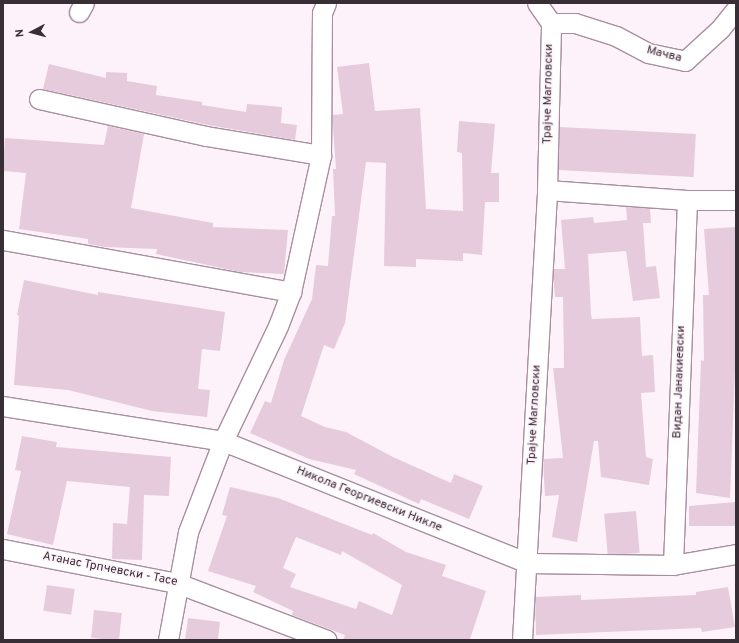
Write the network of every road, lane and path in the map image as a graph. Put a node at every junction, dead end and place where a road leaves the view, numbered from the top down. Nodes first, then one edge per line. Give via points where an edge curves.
1 (326, 3) edge
2 (537, 3) edge
3 (736, 9) edge
4 (551, 23) junction
5 (39, 99) dead end
6 (321, 155) junction
7 (547, 190) junction
8 (687, 200) junction
9 (736, 200) edge
10 (3, 240) edge
11 (291, 292) junction
12 (3, 406) edge
13 (223, 441) junction
14 (3, 549) edge
15 (736, 554) edge
16 (528, 563) junction
17 (673, 565) junction
18 (177, 583) junction
19 (168, 640) edge
20 (327, 640) edge
21 (522, 640) edge

1 - 6 street via 322,12
2 - 4 street
3 - 4 street, Мачва via 720,29 685,61 648,53 616,36 575,23
4 - 7 street, Трајче Магловски
5 - 6 street via 206,136
6 - 11 street
7 - 8 street
7 - 16 street, Трајче Магловски
8 - 9 street
8 - 17 street, Видан Јанакиевски
10 - 11 street
11 - 13 street via 278,326
12 - 13 street, Никола Георгиевски Никле
13 - 16 street, Никола Георгиевски Никле
13 - 18 street via 188,532
14 - 18 street, Атанас Трпчевски - Тасе
15 - 17 street, Никола Георгиевски Никле
16 - 17 street, Никола Георгиевски Никле
16 - 21 street, Трајче Магловски
18 - 19 street
18 - 20 street, Атанас Трпчевски - Тасе

